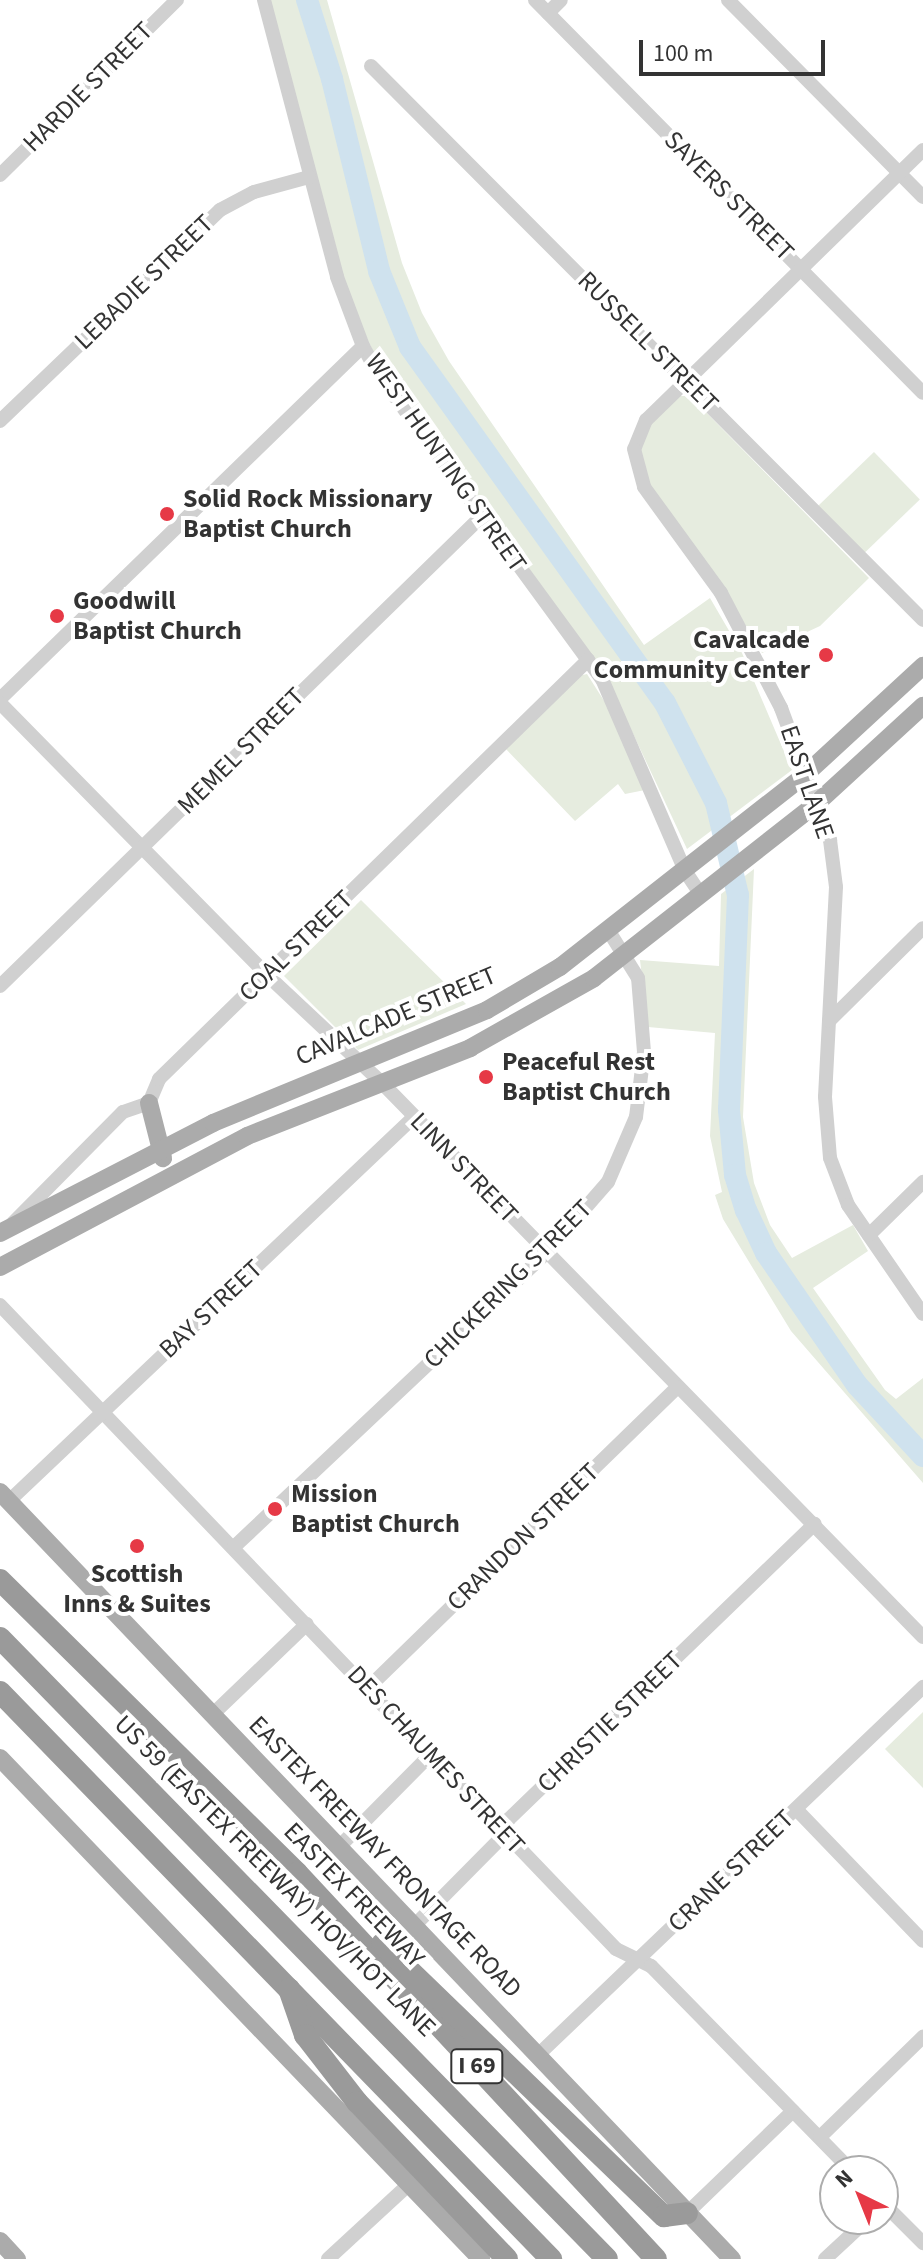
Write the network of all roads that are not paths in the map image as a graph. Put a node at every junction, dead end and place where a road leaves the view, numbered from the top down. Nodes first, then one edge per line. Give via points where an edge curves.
1 (177, 0) edge
2 (264, 0) edge
3 (535, 0) edge
4 (561, 0) edge
5 (728, 0) edge
6 (548, 13) junction
7 (371, 66) dead end
8 (923, 150) edge
9 (899, 172) junction
10 (0, 175) edge
11 (309, 177) junction
12 (923, 197) edge
13 (801, 269) junction
14 (363, 346) junction
15 (687, 379) junction
16 (923, 393) edge
17 (0, 421) edge
18 (482, 516) junction
19 (923, 620) edge
20 (588, 660) junction
21 (923, 666) edge
22 (0, 701) edge
23 (923, 706) edge
24 (807, 773) junction
25 (817, 803) junction
26 (142, 849) junction
27 (685, 871) junction
28 (701, 895) junction
29 (923, 928) edge
30 (610, 933) junction
31 (626, 956) junction
32 (267, 975) junction
33 (0, 986) edge
34 (489, 1008) junction
35 (829, 1021) junction
36 (502, 1031) junction
37 (361, 1064) junction
38 (383, 1084) junction
39 (149, 1103) junction
40 (414, 1117) junction
41 (159, 1151) junction
42 (172, 1174) junction
43 (923, 1182) edge
44 (4, 1231) edge
45 (869, 1235) junction
46 (546, 1253) junction
47 (0, 1267) edge
48 (0, 1305) edge
49 (923, 1314) edge
50 (677, 1387) junction
51 (102, 1412) junction
52 (5, 1497) edge
53 (815, 1524) junction
54 (234, 1547) junction
55 (0, 1580) edge
56 (307, 1624) junction
57 (923, 1637) edge
58 (0, 1638) edge
59 (369, 1687) junction
60 (923, 1687) edge
61 (0, 1692) edge
62 (213, 1714) junction
63 (430, 1755) junction
64 (0, 1758) edge
65 (796, 1809) junction
66 (502, 1831) junction
67 (339, 1847) junction
68 (414, 1926) junction
69 (348, 1927) junction
70 (923, 1941) edge
71 (639, 1959) junction
72 (286, 1980) junction
73 (923, 2037) edge
74 (538, 2055) junction
75 (793, 2111) junction
76 (820, 2137) junction
77 (837, 2155) edge
78 (514, 2167) junction
79 (407, 2186) junction
80 (687, 2213) junction
81 (899, 2220) edge
82 (851, 2235) edge
83 (0, 2241) edge
84 (923, 2243) edge
85 (17, 2259) edge
86 (328, 2259) edge
87 (481, 2259) edge
88 (507, 2259) edge
89 (551, 2259) edge
90 (597, 2259) edge
91 (607, 2259) edge
92 (656, 2259) edge
93 (732, 2259) edge
94 (825, 2259) edge

1 - 10 street, HARDIE STREET
2 - 11 street, WEST HUNTING STREET
3 - 6 street, SAYERS STREET
4 - 6 street
5 - 9 street
6 - 13 street, SAYERS STREET
7 - 15 street, RUSSELL STREET
8 - 9 street, EAST LANE
9 - 12 street
9 - 13 street, EAST LANE
11 - 14 street, WEST HUNTING STREET
11 - 17 street, LEBADIE STREET via 254,192 220,210
13 - 15 street, EAST LANE
13 - 16 street, SAYERS STREET
14 - 18 street, WEST HUNTING STREET
14 - 22 street
15 - 19 street, RUSSELL STREET
15 - 24 street, EAST LANE via 642,427 634,449 636,467 644,487 721,593 781,708
18 - 20 street, WEST HUNTING STREET
18 - 26 street, MEMEL STREET
20 - 27 street, WEST HUNTING STREET via 631,736
20 - 32 street, COAL STREET
21 - 24 main road, CAVALCADE STREET
22 - 26 street, LINN STREET
23 - 25 main road, CAVALCADE STREET
24 - 25 street, EAST LANE
24 - 27 main road, CAVALCADE STREET
25 - 28 main road, CAVALCADE STREET
25 - 35 street, EAST LANE via 830,840 836,887
26 - 32 street, LINN STREET
26 - 33 street, MEMEL STREET
27 - 28 street, WEST HUNTING STREET
27 - 30 main road, CAVALCADE STREET
28 - 31 main road, CAVALCADE STREET
29 - 35 street
30 - 31 street, CHICKERING STREET
30 - 34 main road, CAVALCADE STREET
31 - 36 main road, CAVALCADE STREET
31 - 46 street, CHICKERING STREET via 638,978 644,1015 636,1117 608,1182
32 - 37 street, LINN STREET
32 - 39 street, COAL STREET via 159,1079
34 - 36 main road
34 - 37 main road, CAVALCADE STREET
35 - 45 street, EAST LANE via 825,1097 830,1158 848,1205
36 - 38 main road, CAVALCADE STREET
37 - 38 street, LINN STREET
37 - 41 main road, CAVALCADE STREET via 253,1105
38 - 40 street, LINN STREET
38 - 42 main road, CAVALCADE STREET via 247,1136
39 - 41 main road
39 - 44 street via 123,1112
40 - 46 street, LINN STREET
40 - 51 street, BAY STREET
41 - 42 main road
41 - 44 main road, CAVALCADE STREET
42 - 47 main road, CAVALCADE STREET
43 - 45 street
45 - 49 street, EAST LANE
46 - 50 street, LINN STREET
46 - 54 street, CHICKERING STREET
48 - 51 street, DES CHAUMES STREET
50 - 53 street, LINN STREET
50 - 59 street, CRANDON STREET
51 - 52 street, BAY STREET
51 - 54 street, DES CHAUMES STREET
52 - 62 main road, EASTEX FREEWAY FRONTAGE ROAD
53 - 57 street, LINN STREET
53 - 66 street, CHRISTIE STREET
54 - 56 street, DES CHAUMES STREET
55 - 69 highway, EASTEX FREEWAY / I 69
56 - 59 street, DES CHAUMES STREET
56 - 62 street
58 - 78 highway, US 59 (EASTEX FREEWAY) HOV/HOT LANE via 426,2069
59 - 63 street, DES CHAUMES STREET
60 - 65 street, CRANE STREET
61 - 72 highway
62 - 67 main road, EASTEX FREEWAY FRONTAGE ROAD
63 - 66 street, DES CHAUMES STREET
63 - 67 street
64 - 79 main road
65 - 70 street
65 - 71 street, CRANE STREET
66 - 68 street, CHRISTIE STREET
66 - 71 street, DES CHAUMES STREET via 616,1949
67 - 68 main road, EASTEX FREEWAY FRONTAGE ROAD
68 - 74 main road, EASTEX FREEWAY FRONTAGE ROAD
69 - 80 highway via 385,1946 664,2216
69 - 92 highway, EASTEX FREEWAY / I 69
71 - 74 street, CRANE STREET
71 - 75 street, DES CHAUMES STREET
72 - 88 highway via 305,2035 357,2102
72 - 89 highway
73 - 76 street
74 - 80 main road, EASTEX FREEWAY FRONTAGE ROAD
75 - 76 street, DES CHAUMES STREET
75 - 80 street
76 - 77 street, DES CHAUMES STREET
78 - 90 highway
78 - 91 highway, US 59 (EASTEX FREEWAY) HOV/HOT LANE
79 - 86 street
79 - 87 main road
80 - 93 main road, EASTEX FREEWAY FRONTAGE ROAD
81 - 84 street
82 - 94 street
83 - 85 main road

